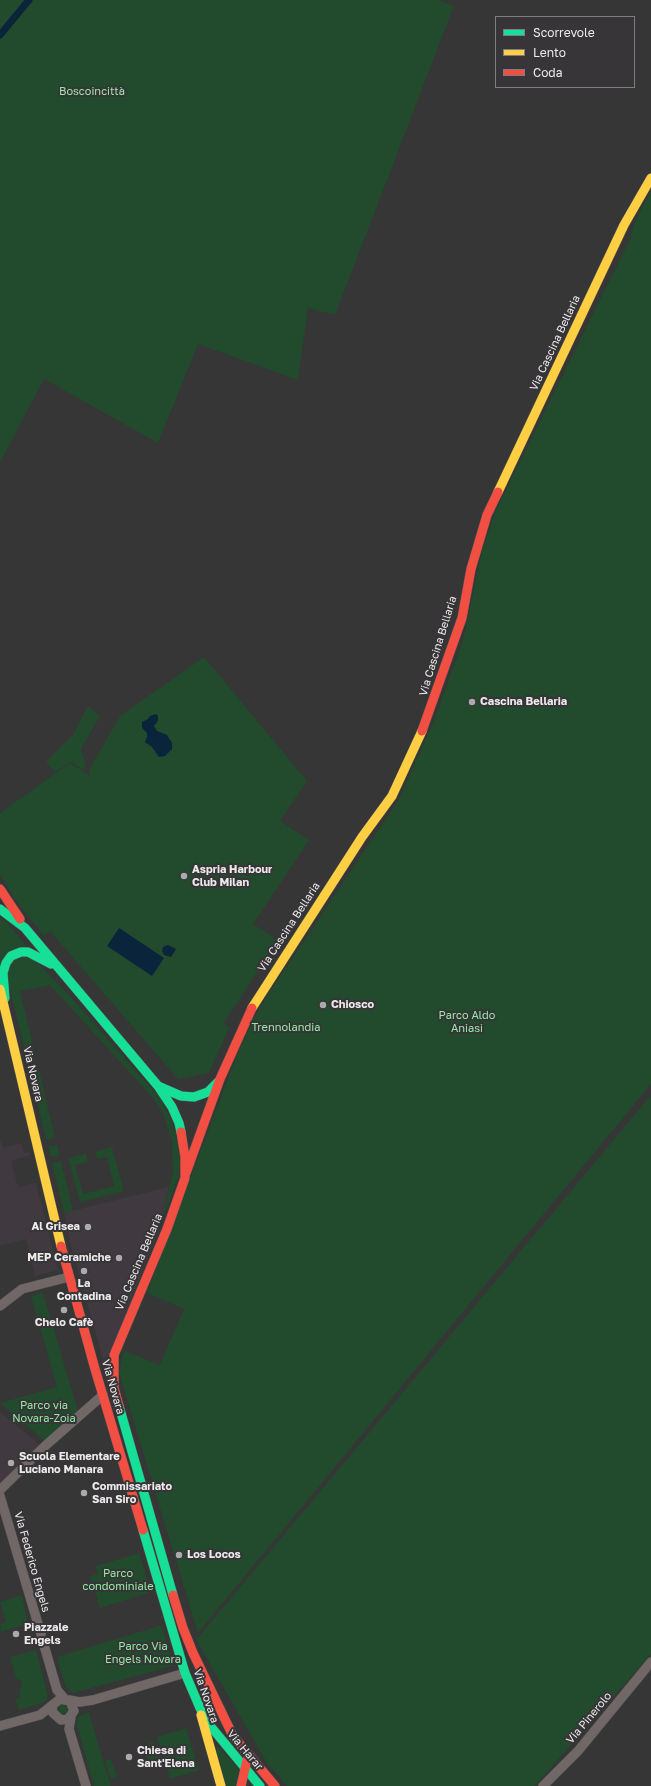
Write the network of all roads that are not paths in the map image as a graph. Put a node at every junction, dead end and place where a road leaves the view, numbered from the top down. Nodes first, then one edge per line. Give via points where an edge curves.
1 (651, 178) edge
2 (0, 889) edge
3 (0, 909) edge
4 (25, 928) junction
5 (60, 969) junction
6 (0, 989) edge
7 (8, 1018) junction
8 (220, 1079) junction
9 (158, 1086) junction
10 (185, 1178) junction
11 (69, 1277) junction
12 (0, 1306) edge
13 (91, 1355) junction
14 (114, 1355) junction
15 (103, 1395) junction
16 (0, 1490) edge
17 (0, 1496) edge
18 (41, 1634) dead end
19 (44, 1645) dead end
20 (193, 1653) junction
21 (651, 1662) edge
22 (186, 1673) junction
23 (66, 1699) junction
24 (93, 1700) junction
25 (52, 1706) junction
26 (200, 1708) junction
27 (72, 1716) junction
28 (36, 1717) junction
29 (58, 1719) junction
30 (0, 1728) edge
31 (69, 1729) junction
32 (233, 1736) junction
33 (249, 1755) junction
34 (245, 1770) junction
35 (86, 1786) edge
36 (221, 1786) edge
37 (241, 1786) edge
38 (260, 1786) edge
39 (275, 1786) edge
40 (543, 1786) edge

1 - 8 main road, Via Cascina Bellaria via 624,225 487,515 475,555 462,618 419,741 392,796 258,997
2 - 4 main road
3 - 4 main road
4 - 5 main road, Via Cascina Bellaria
5 - 7 main road via 31,953 21,952 11,956 4,968 2,979
5 - 9 main road, Via Cascina Bellaria
6 - 7 main road, Via Novara
7 - 11 main road, Via Novara
8 - 9 main road, Via Cascina Bellaria via 208,1092 194,1097 181,1096
8 - 10 main road, Via Cascina Bellaria
9 - 10 main road, Via Cascina Bellaria via 179,1123 185,1157
10 - 14 main road, Via Cascina Bellaria via 167,1230
11 - 12 street via 22,1289
11 - 13 main road, Via Novara
13 - 14 main road via 100,1361
13 - 15 main road, Via Novara
14 - 20 main road, Via Novara via 114,1388 183,1628
15 - 16 street
15 - 22 main road, Via Novara
17 - 18 street, Via Federico Engels
19 - 23 street via 57,1690
20 - 22 main road
20 - 32 main road, Via Novara
21 - 40 street, Via Pinerolo via 578,1751
22 - 24 street
22 - 26 main road, Via Novara
22 - 32 main road via 193,1674
23 - 24 street via 80,1702
23 - 25 street via 57,1700
23 - 27 street via 74,1707
24 - 27 street via 80,1707
25 - 28 street
25 - 29 street via 53,1713
26 - 34 main road, Via Harar
26 - 36 main road, Via Novara
27 - 29 street
27 - 31 street
28 - 29 street
28 - 30 street
29 - 31 street
31 - 35 street
32 - 33 main road, Via Novara
33 - 34 main road
33 - 39 main road, Via Harar
34 - 37 main road
34 - 38 main road, Via Harar

